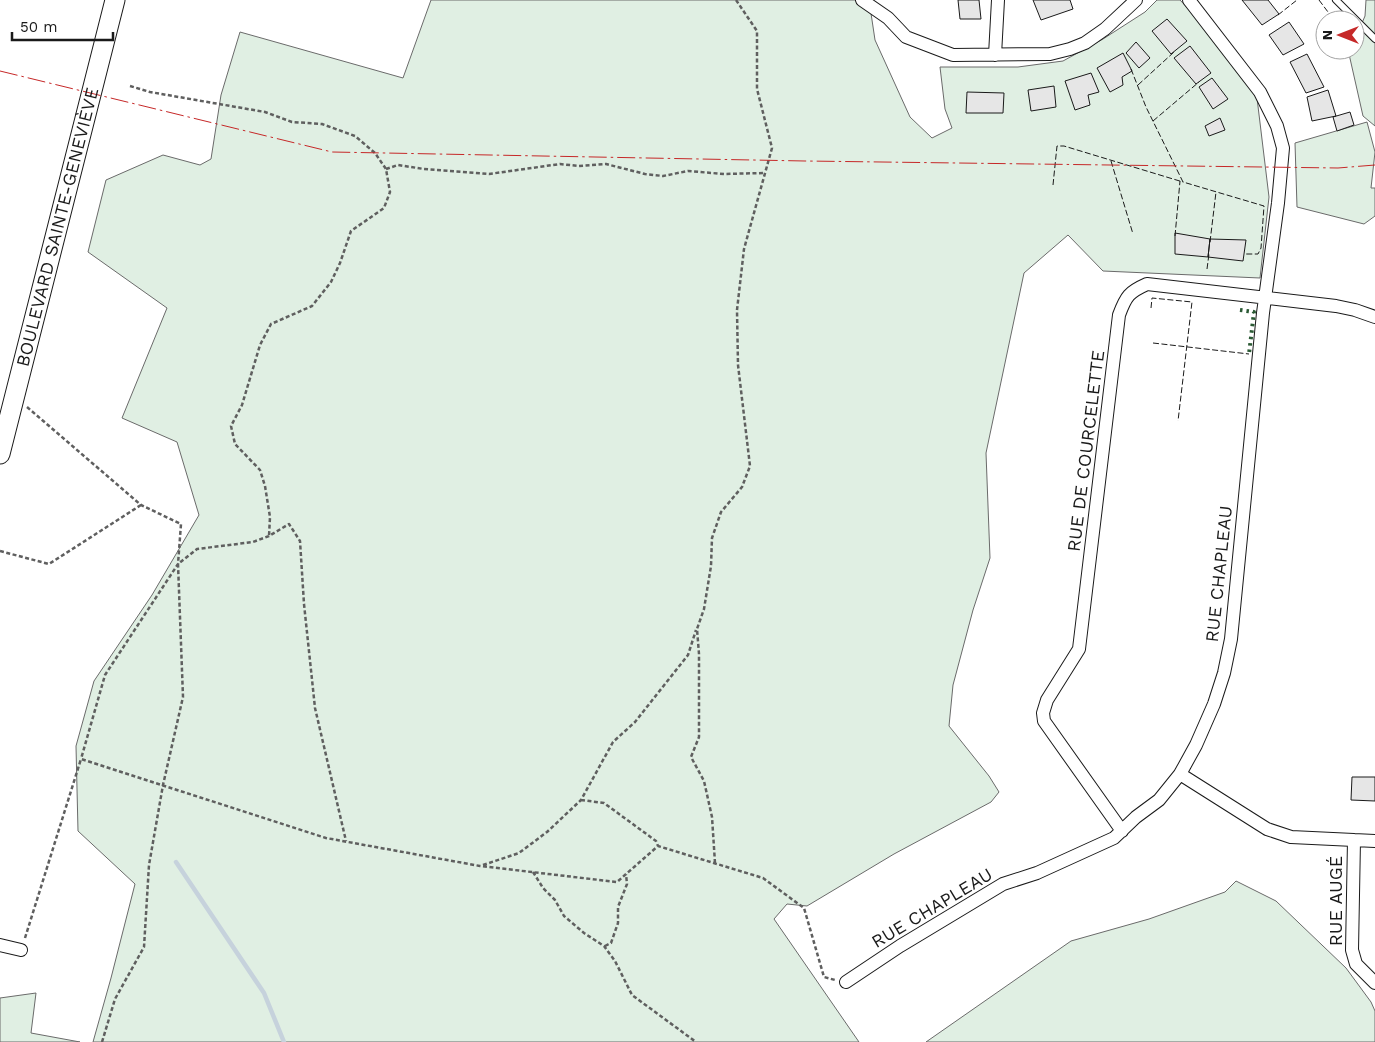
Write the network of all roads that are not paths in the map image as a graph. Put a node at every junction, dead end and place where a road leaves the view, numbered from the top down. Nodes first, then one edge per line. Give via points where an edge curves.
1 (115, 0) edge
2 (862, 0) edge
3 (998, 0) edge
4 (1136, 0) edge
5 (1189, 0) edge
6 (1336, 0) edge
7 (1375, 39) edge
8 (995, 55) junction
9 (1265, 299) junction
10 (1375, 318) edge
11 (0, 454) edge
12 (1180, 774) junction
13 (1122, 831) junction
14 (1354, 840) junction
15 (1375, 841) edge
16 (0, 945) edge
17 (21, 950) road end
18 (846, 982) road end
19 (1375, 983) edge

1 - 11 main road, BOULEVARD SAINTE-GENEVIÈVE
2 - 8 street via 888,18 906,37 952,55
3 - 8 street
4 - 8 street via 1105,29 1070,50 1050,54
5 - 9 street, RUE CHAPLEAU via 1260,92 1277,126 1283,148
6 - 7 lane
9 - 10 street, RUE DE COURCELETTE via 1336,306
9 - 12 street, RUE CHAPLEAU via 1231,639 1214,704
9 - 13 street, RUE DE COURCELETTE via 1147,284 1133,290 1125,299 1119,315 1079,649 1047,700 1043,713 1044,721
12 - 13 street, RUE CHAPLEAU via 1158,800
12 - 14 street via 1266,829 1291,837
13 - 18 street, RUE CHAPLEAU via 1098,846 1038,873 1003,884
14 - 15 street
14 - 19 street, RUE AUGÉ via 1352,950 1356,964
16 - 17 street

